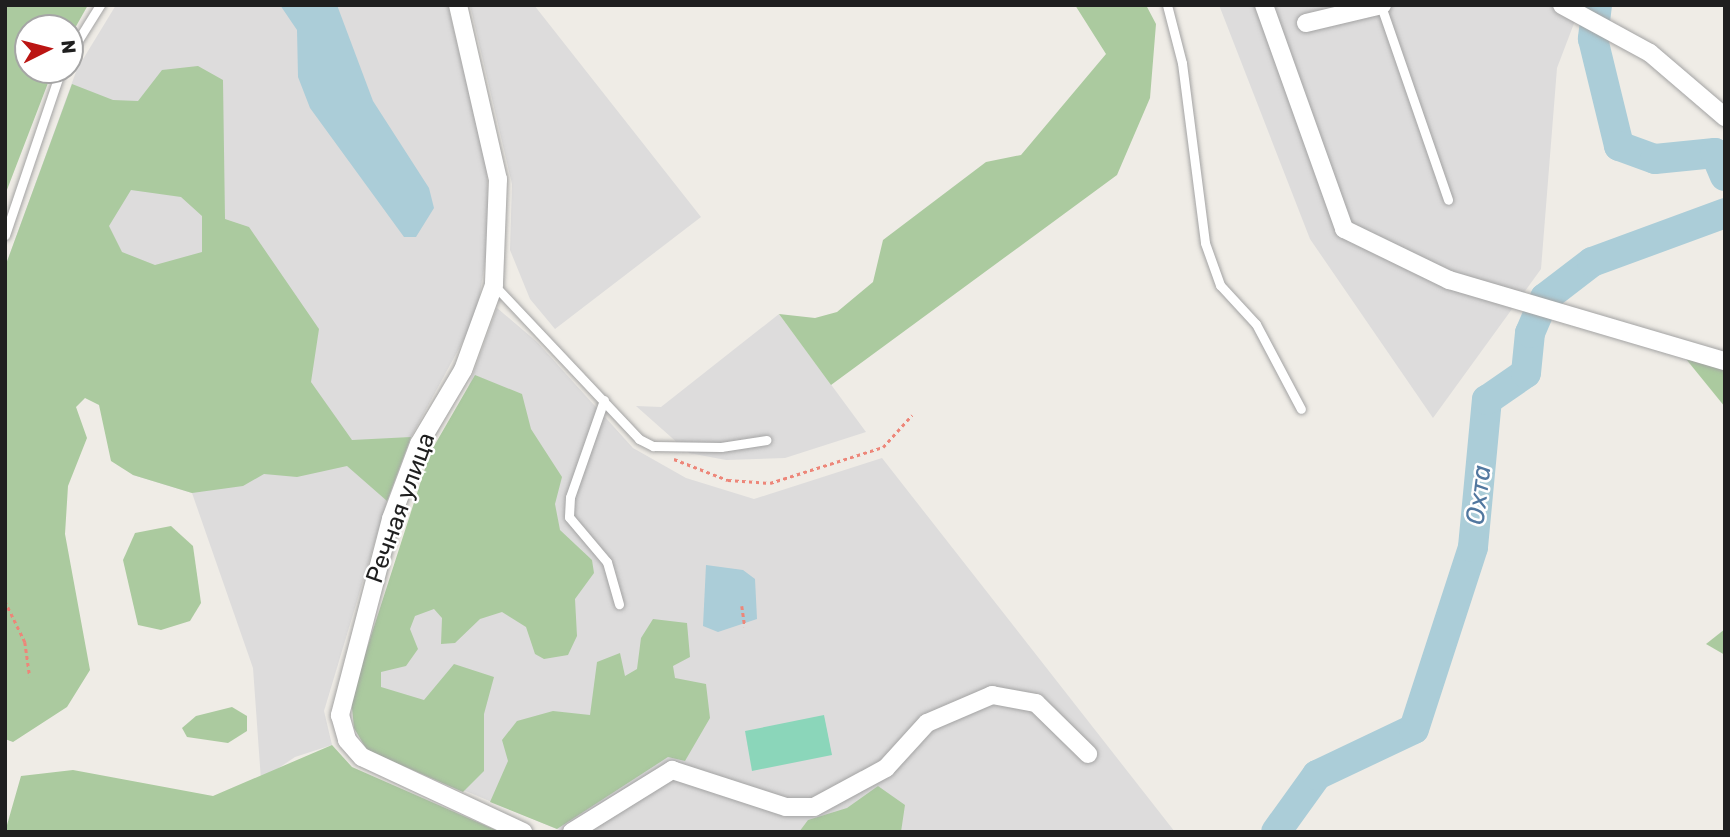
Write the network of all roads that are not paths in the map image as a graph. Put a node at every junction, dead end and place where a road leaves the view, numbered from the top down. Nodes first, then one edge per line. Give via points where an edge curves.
1 (100, 5) edge
2 (458, 5) edge
3 (1167, 5) edge
4 (1264, 5) edge
5 (1382, 5) edge
6 (1562, 5) edge
7 (1306, 23) dead end
8 (84, 31) edge
9 (56, 84) edge
10 (1725, 117) edge
11 (1448, 200) dead end
12 (5, 236) edge
13 (494, 285) junction
14 (1725, 361) edge
15 (604, 400) junction
16 (1301, 409) dead end
17 (766, 440) dead end
18 (618, 604) dead end
19 (1088, 754) dead end
20 (523, 832) edge
21 (572, 832) edge

1 - 8 lane
2 - 13 street, Речная улица via 498,179
3 - 16 lane via 1182,63 1205,243 1220,285 1256,324
4 - 14 street via 1344,229 1449,280
5 - 7 street
5 - 11 lane
6 - 10 street via 1619,33
9 - 12 lane
13 - 15 lane
13 - 20 street, Речная улица via 463,370 419,444 391,519 340,715 347,740 362,757 438,798
15 - 17 lane via 653,446
15 - 18 lane via 569,508 607,562
19 - 21 street via 1036,703 992,695 927,723 886,768 814,807 786,807 672,770

